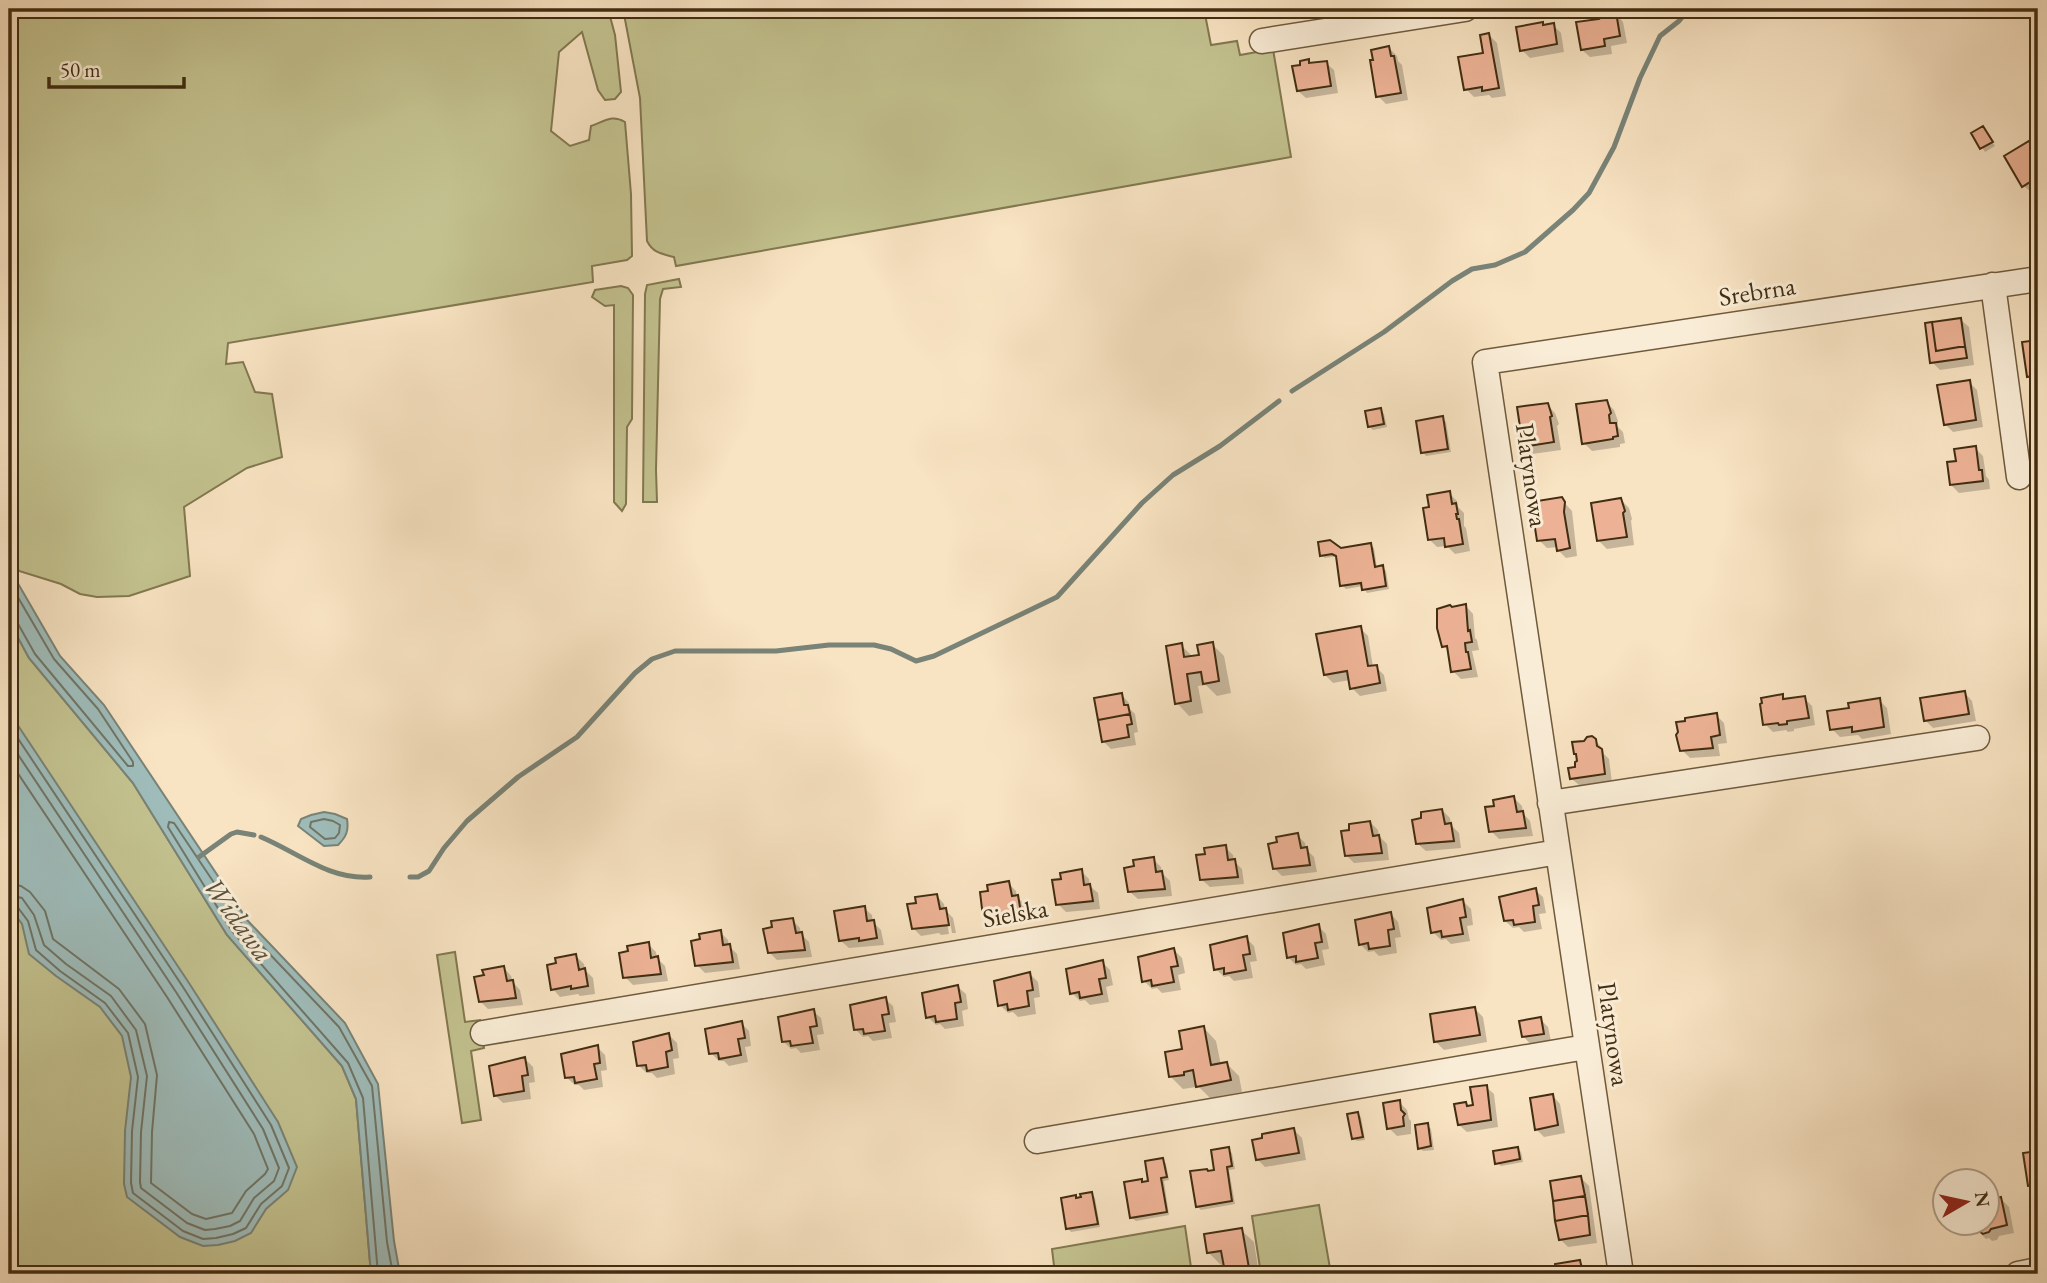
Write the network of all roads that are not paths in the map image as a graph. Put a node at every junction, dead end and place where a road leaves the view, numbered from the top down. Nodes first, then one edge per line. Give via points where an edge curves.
1 (1465, 9) edge
2 (1262, 41) dead end
3 (2038, 279) edge
4 (1993, 285) junction
5 (1485, 362) joint
6 (2019, 477) dead end
7 (1977, 738) dead end
8 (1550, 803) junction
9 (1558, 852) junction
10 (483, 1033) dead end
11 (1586, 1047) junction
12 (1037, 1141) dead end
13 (2038, 1270) edge
14 (1621, 1274) edge
15 (2018, 1274) edge

1 - 2 street
3 - 4 street, Srebrna
4 - 5 street, Srebrna
4 - 6 street
5 - 8 street, Platynowa
7 - 8 street
8 - 9 street, Platynowa
9 - 10 street, Sielska
9 - 11 street, Platynowa
11 - 12 street
11 - 14 street, Platynowa
13 - 15 street

